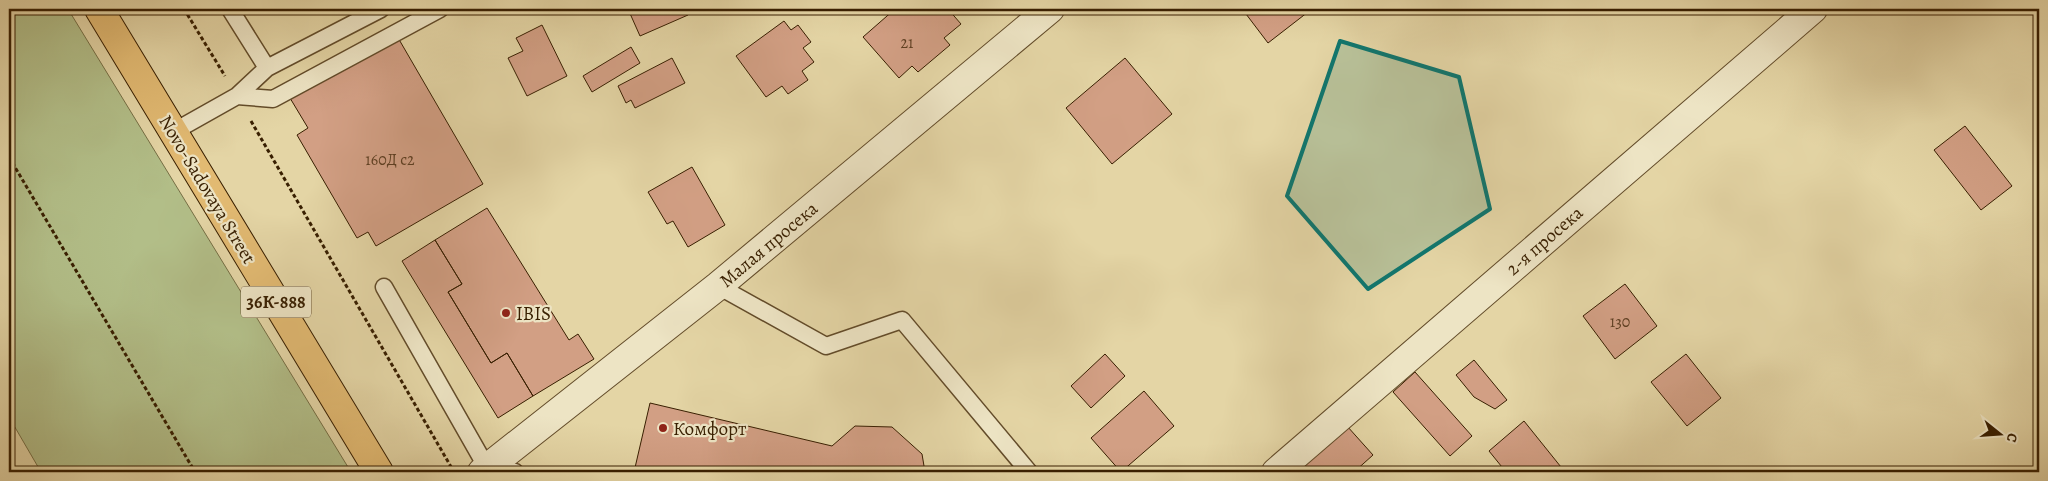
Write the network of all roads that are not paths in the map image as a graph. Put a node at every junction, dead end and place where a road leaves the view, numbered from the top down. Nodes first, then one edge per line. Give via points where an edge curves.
1 (99, 9) edge
2 (230, 9) edge
3 (380, 9) edge
4 (440, 9) edge
5 (1050, 9) edge
6 (1813, 9) edge
7 (267, 68) junction
8 (237, 96) junction
9 (173, 132) junction
10 (718, 286) junction
11 (384, 287) dead end
12 (484, 470) edge
13 (379, 472) edge
14 (515, 472) edge
15 (1029, 472) edge
16 (1276, 472) edge

1 - 9 main road, Novo-Sadovaya Street / 36К-888
2 - 7 lane
3 - 7 lane
4 - 8 lane via 273,99
5 - 10 street, Малая просека
6 - 16 street, 2-я просека
7 - 8 lane
8 - 9 lane
9 - 13 main road, Novo-Sadovaya Street / 36К-888
10 - 12 street, Малая просека
10 - 15 lane via 826,346 902,320
11 - 12 lane
12 - 14 lane

